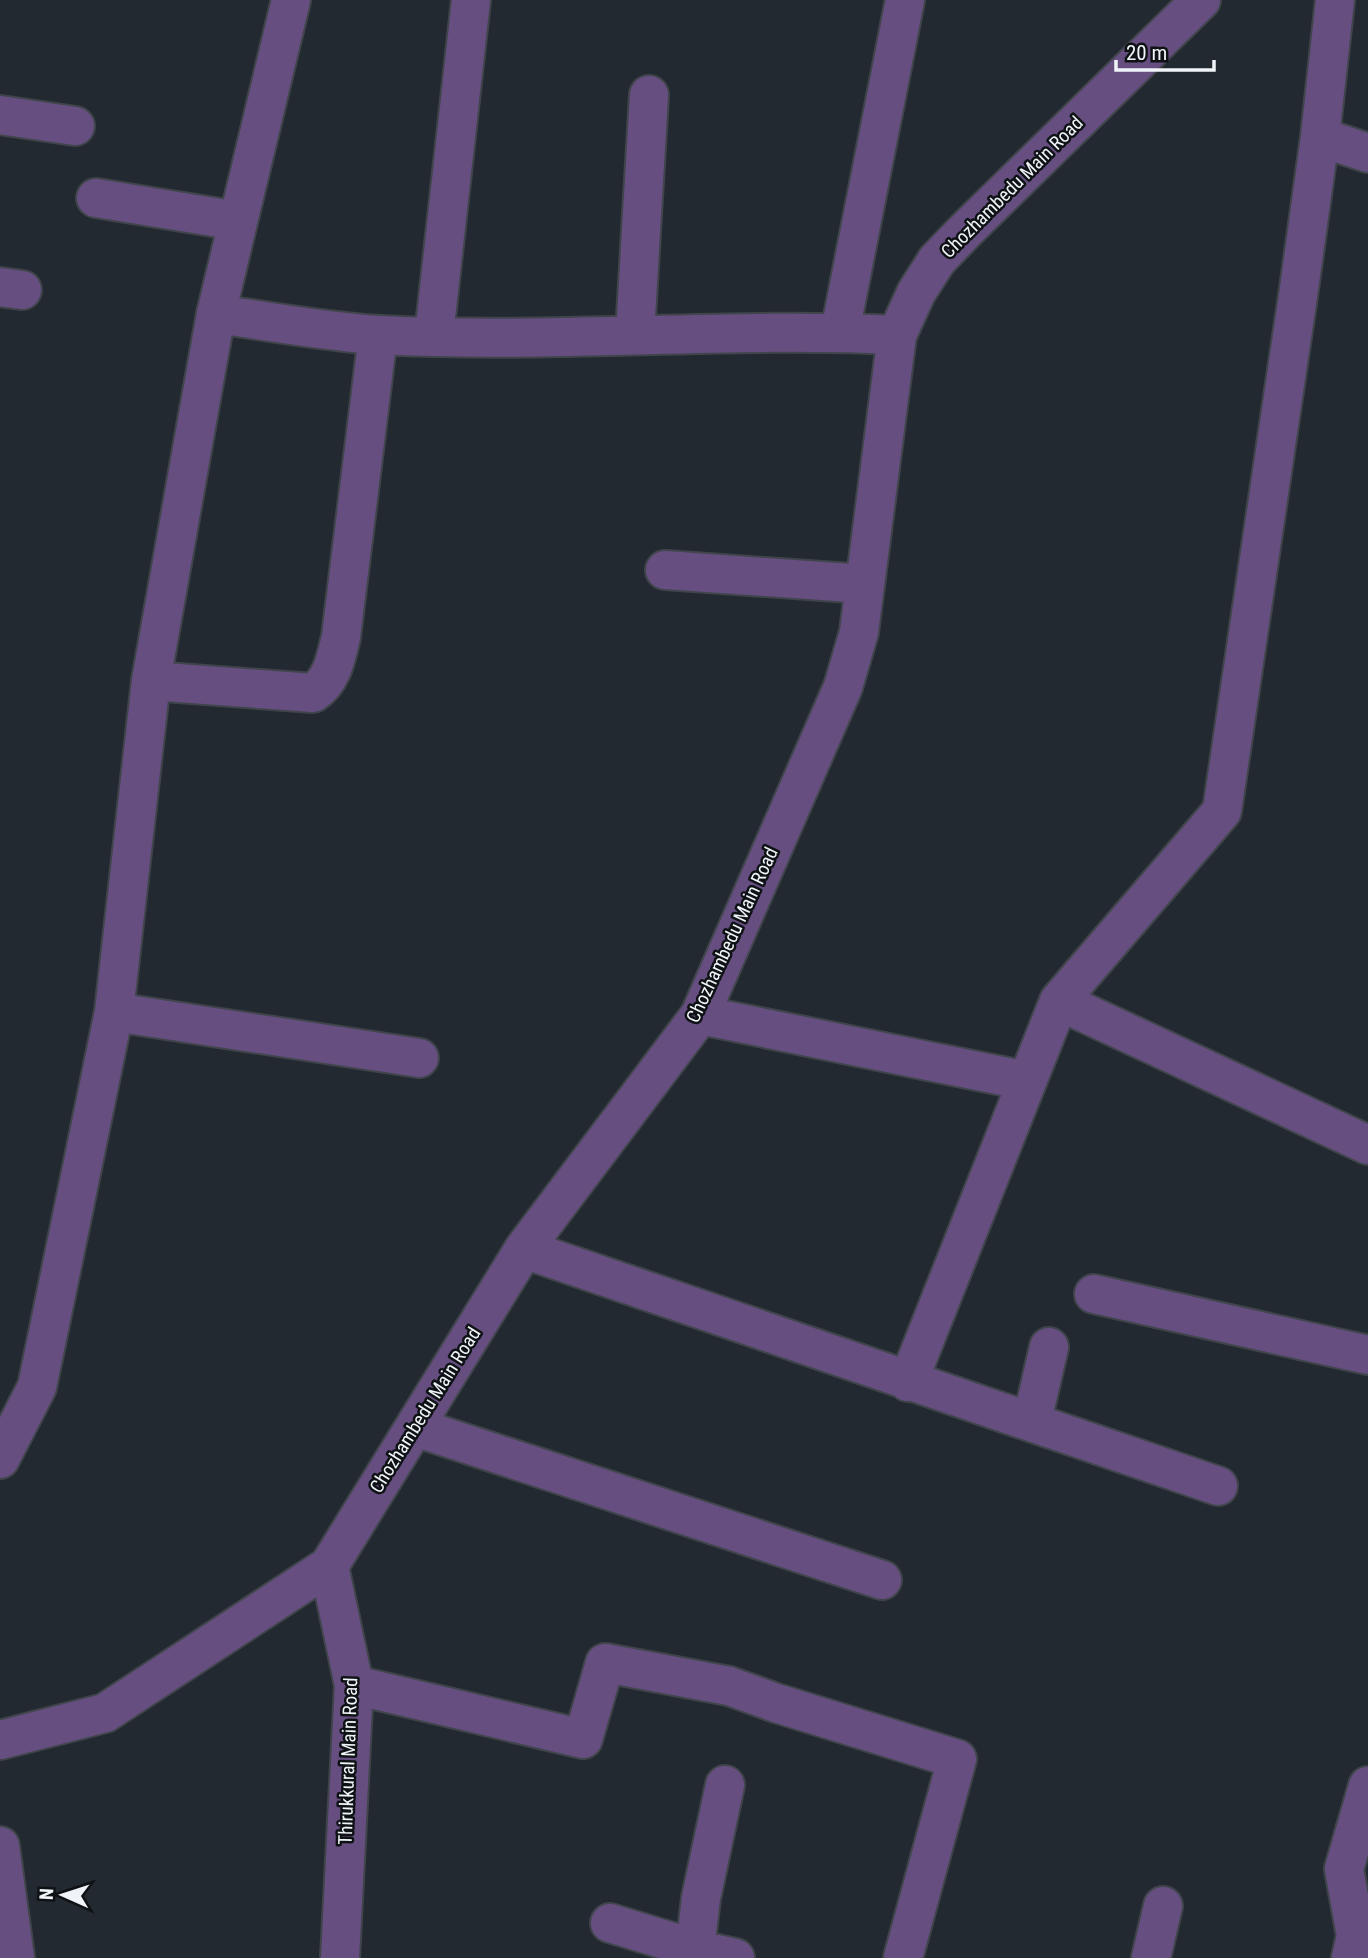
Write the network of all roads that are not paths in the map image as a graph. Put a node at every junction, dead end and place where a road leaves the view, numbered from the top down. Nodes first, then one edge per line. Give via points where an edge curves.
1 (291, 0) edge
2 (471, 0) edge
3 (905, 0) edge
4 (1201, 0) edge
5 (1335, 0) edge
6 (649, 95) dead end
7 (0, 115) edge
8 (75, 126) dead end
9 (1320, 137) junction
10 (1368, 153) edge
11 (96, 198) dead end
12 (239, 221) junction
13 (216, 314) junction
14 (840, 332) junction
15 (635, 334) junction
16 (378, 335) junction
17 (435, 335) junction
18 (897, 335) junction
19 (665, 570) dead end
20 (865, 584) junction
21 (151, 681) junction
22 (1059, 1001) junction
23 (114, 1012) junction
24 (700, 1015) junction
25 (419, 1058) dead end
26 (1027, 1081) junction
27 (1368, 1145) edge
28 (524, 1249) junction
29 (1094, 1294) dead end
30 (1049, 1347) dead end
31 (1368, 1355) edge
32 (908, 1382) junction
33 (1032, 1421) junction
34 (415, 1427) junction
35 (0, 1459) edge
36 (1218, 1486) dead end
37 (330, 1566) junction
38 (882, 1580) dead end
39 (354, 1685) junction
40 (0, 1740) edge
41 (725, 1785) dead end
42 (1368, 1786) edge
43 (0, 1846) edge
44 (1163, 1906) dead end
45 (610, 1923) dead end
46 (1358, 1945) edge
47 (695, 1949) junction
48 (15, 1958) edge
49 (340, 1958) edge
50 (735, 1958) edge
51 (903, 1958) edge
52 (1151, 1958) edge

1 - 12 street
2 - 17 street
3 - 14 street
4 - 18 street, Chozhambedu Main Road via 937,260
5 - 9 street
6 - 15 street
7 - 8 street
9 - 10 street
9 - 22 street via 1222,811
11 - 12 street
12 - 13 street
13 - 16 street
13 - 21 street
14 - 15 street
14 - 18 street
15 - 17 street
16 - 17 street
16 - 21 street via 341,637 335,665 322,687 313,693
18 - 20 street, Chozhambedu Main Road
19 - 20 street
20 - 24 street, Chozhambedu Main Road via 859,632 843,687
21 - 23 street
22 - 26 street
22 - 27 street
23 - 25 street
23 - 35 street via 37,1387
24 - 26 street
24 - 28 street, Chozhambedu Main Road
26 - 32 street
28 - 32 street
28 - 34 street, Chozhambedu Main Road
29 - 31 street
30 - 33 street
32 - 33 street
33 - 36 street
34 - 37 street, Chozhambedu Main Road
34 - 38 street
37 - 39 street, Thirukkural Main Road
37 - 40 street, Chozhambedu Main Road via 105,1713
39 - 49 street, Thirukkural Main Road
39 - 51 street via 583,1739 605,1663 729,1686 957,1759
41 - 47 street
42 - 46 street via 1345,1869
43 - 48 street
44 - 52 street
45 - 47 street
47 - 50 street

